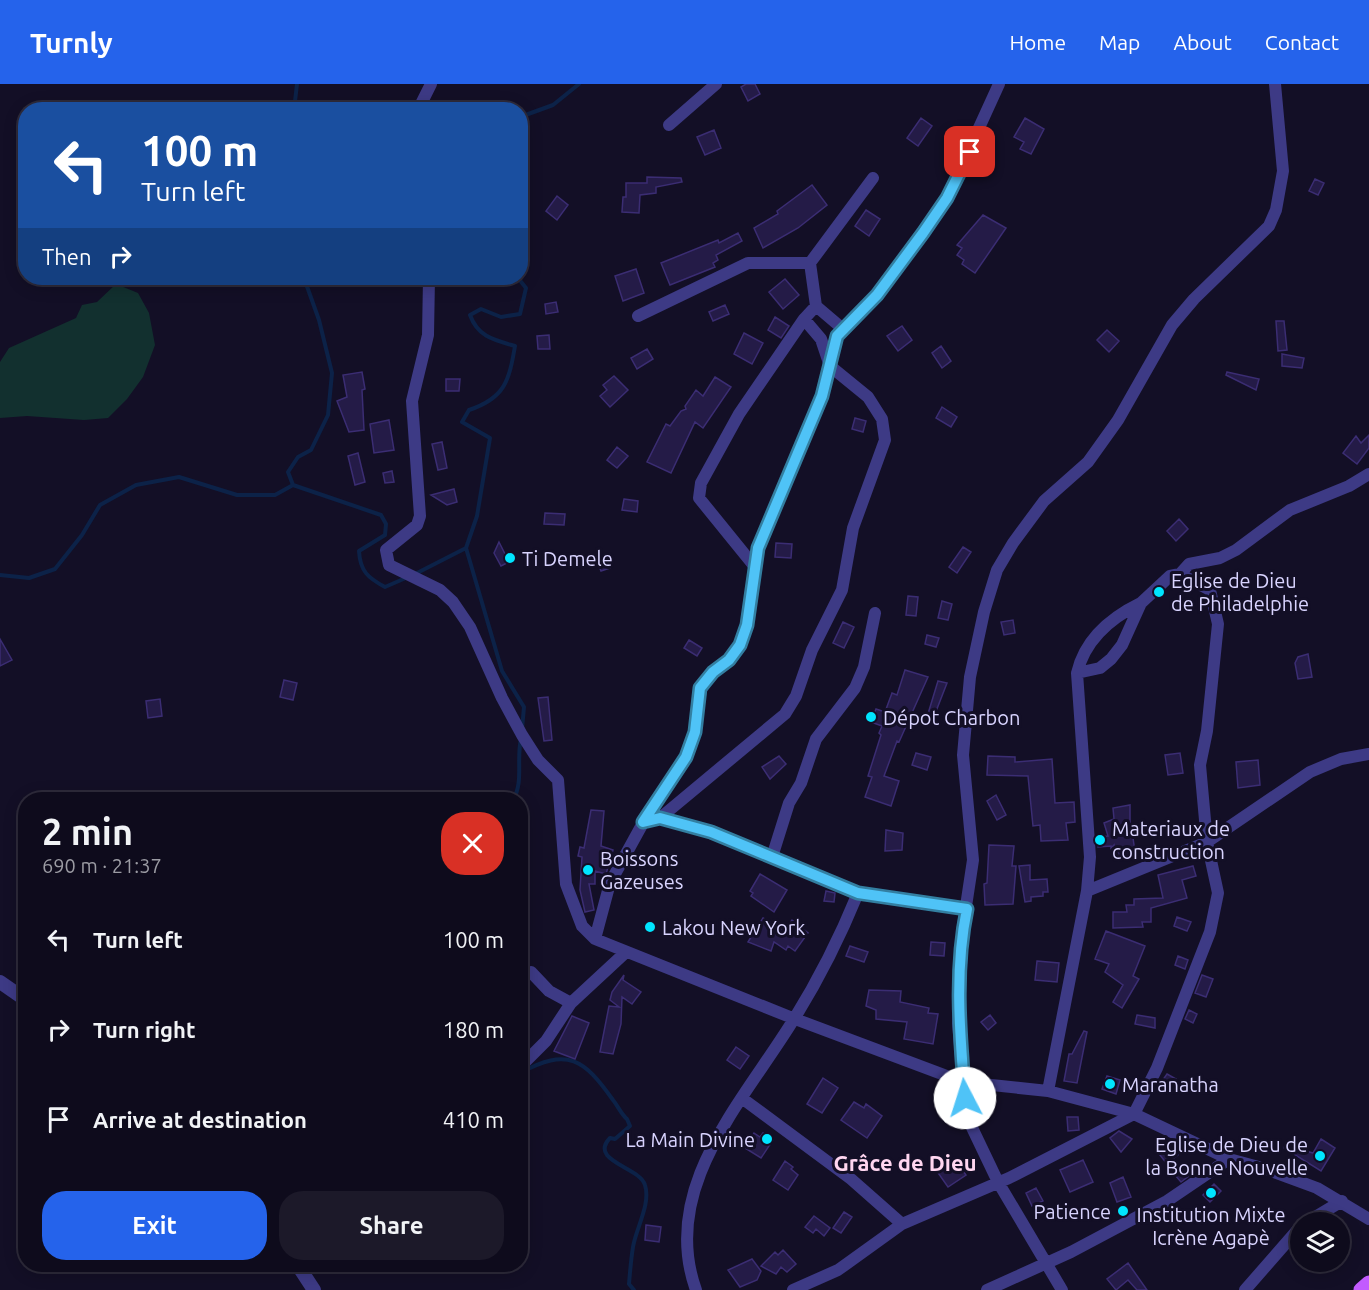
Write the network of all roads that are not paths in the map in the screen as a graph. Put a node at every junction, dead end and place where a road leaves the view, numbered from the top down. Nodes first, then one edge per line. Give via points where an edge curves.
1 (431, 84) edge
2 (716, 84) edge
3 (999, 84) edge
4 (1275, 84) edge
5 (422, 102) edge
6 (669, 125) dead end
7 (873, 178) dead end
8 (810, 263) junction
9 (429, 285) edge
10 (816, 306) junction
11 (638, 316) dead end
12 (804, 319) junction
13 (843, 329) junction
14 (830, 366) junction
15 (1369, 474) edge
16 (755, 567) junction
17 (1180, 574) junction
18 (1141, 603) junction
19 (875, 613) dead end
20 (1077, 673) junction
21 (1369, 754) edge
22 (660, 818) junction
23 (643, 822) junction
24 (1207, 842) junction
25 (772, 857) junction
26 (1087, 891) junction
27 (858, 893) junction
28 (967, 909) junction
29 (595, 939) junction
30 (626, 952) junction
31 (531, 972) dead end
32 (0, 982) edge
33 (18, 994) edge
34 (571, 1003) junction
35 (795, 1019) junction
36 (528, 1059) edge
37 (963, 1082) junction
38 (1048, 1091) junction
39 (743, 1099) junction
40 (1134, 1114) junction
41 (1229, 1159) junction
42 (998, 1182) junction
43 (1342, 1201) junction
44 (1324, 1212) edge
45 (1369, 1219) edge
46 (902, 1224) junction
47 (1290, 1238) edge
48 (1044, 1262) junction
49 (302, 1272) edge
50 (1369, 1283) edge
51 (314, 1290) edge
52 (696, 1290) edge
53 (793, 1290) edge
54 (987, 1290) edge
55 (1062, 1290) edge
56 (1245, 1290) edge
57 (1361, 1290) edge

1 - 5 street
2 - 6 street
3 - 13 street via 947,198 877,295
4 - 28 street via 1283,171 1269,226 1172,325 1118,420 1088,462 1044,501 998,570 970,677 963,755 973,860
7 - 8 street
8 - 10 street
8 - 11 street via 748,263
9 - 29 street via 428,335 412,401 420,516 417,525 386,550 389,565 440,590 453,602 470,627 522,735 538,760 558,780 566,884 582,926
10 - 12 street
10 - 13 street
12 - 14 street via 821,339
12 - 16 street via 739,414 700,483 699,498
13 - 14 street via 837,336
14 - 16 street via 822,396 758,548
14 - 22 street via 868,397 882,419 885,440 853,528 842,590 785,714
15 - 17 street via 1290,510 1236,550 1220,558 1189,564
16 - 23 street via 747,625 740,645 700,688 695,732 686,757
17 - 18 street via 1170,576
17 - 24 street via 1210,590 1218,624 1200,765
18 - 20 street via 1103,627 1082,653
18 - 20 street via 1122,645 1111,659 1100,668
19 - 25 street via 864,667 855,688 816,740 801,783 789,803
20 - 26 street via 1090,857
21 - 24 street via 1341,759 1310,772
22 - 23 street
22 - 25 street via 711,832
23 - 29 street via 610,883
24 - 26 street
24 - 40 street via 1218,893 1210,932 1157,1068
25 - 27 street
26 - 38 street
27 - 28 street
27 - 35 street via 835,948
28 - 37 street via 958,1023
29 - 30 street
30 - 34 street
30 - 35 street
31 - 34 street via 549,991
32 - 33 street
34 - 36 street via 546,1041
35 - 37 street
35 - 39 street
37 - 38 street
37 - 42 street via 969,1125
38 - 40 street
39 - 46 street via 851,1179
39 - 52 street via 712,1146 689,1211 685,1251
40 - 41 street
40 - 42 street
41 - 43 street via 1266,1168
41 - 48 street via 1167,1201 1071,1252
42 - 46 street
42 - 48 street
43 - 44 street
43 - 45 street
46 - 53 street via 838,1270
47 - 56 street
48 - 54 street
48 - 55 street
49 - 51 street
50 - 57 main road

